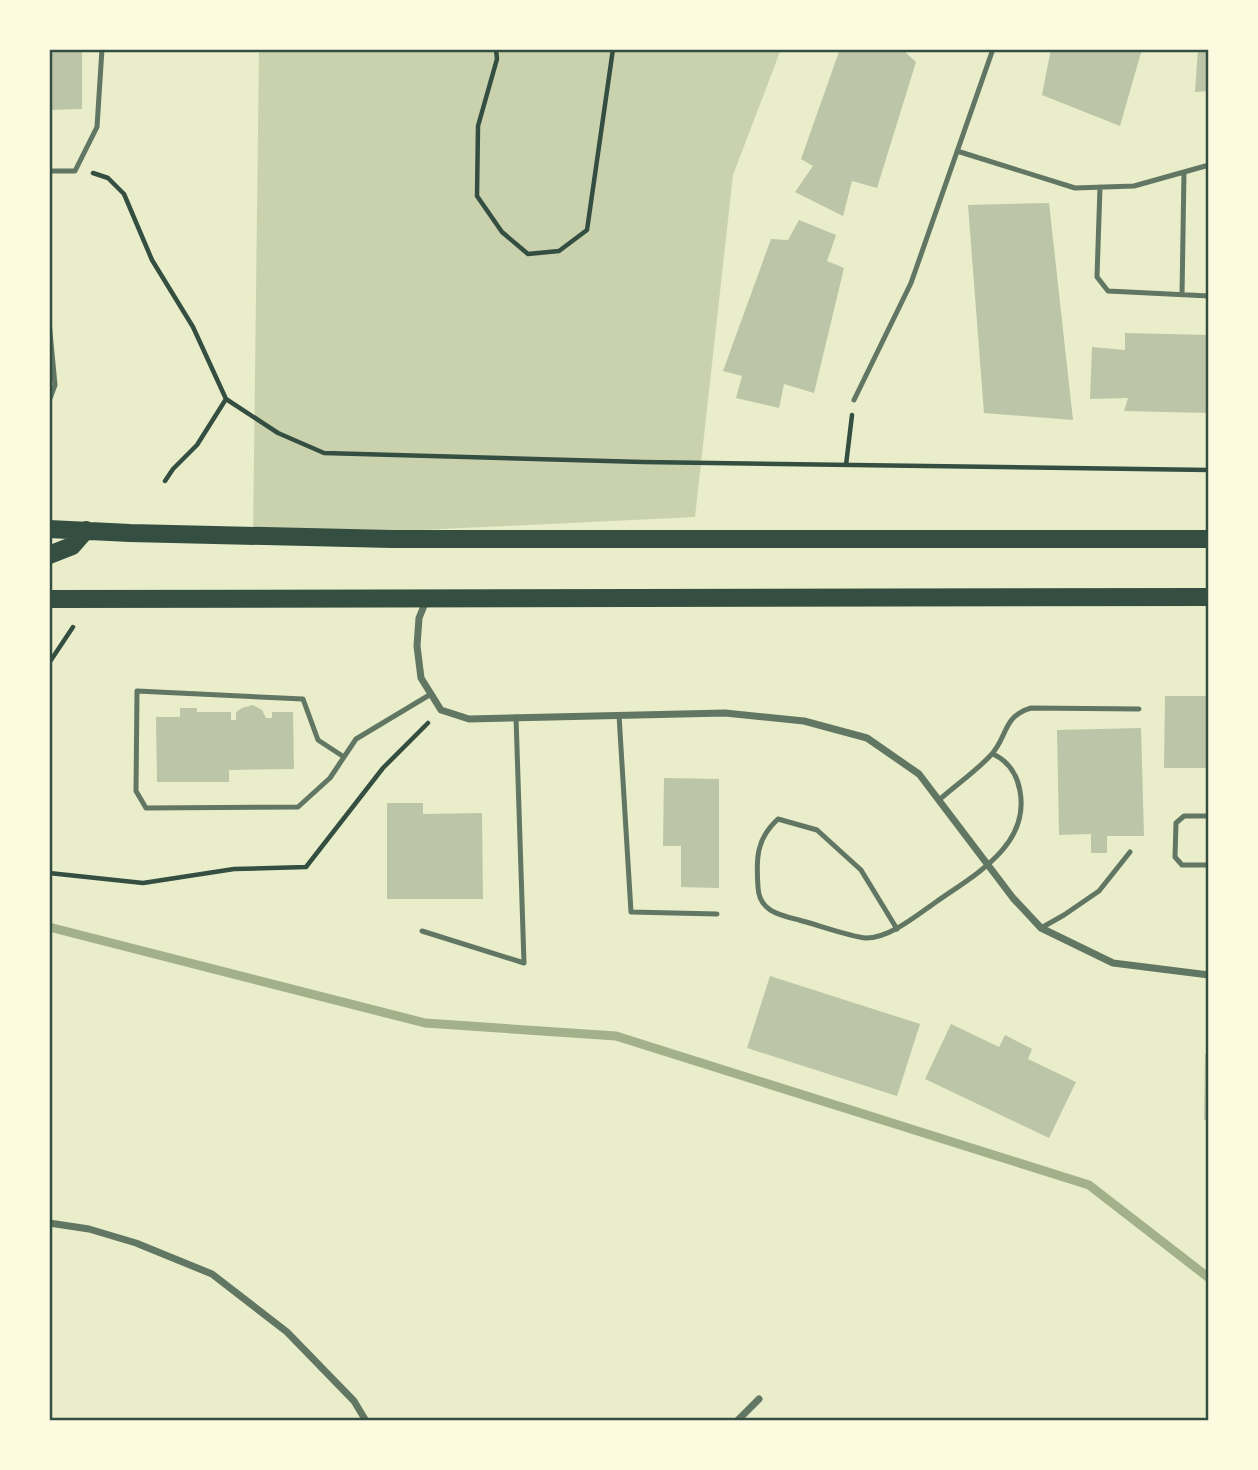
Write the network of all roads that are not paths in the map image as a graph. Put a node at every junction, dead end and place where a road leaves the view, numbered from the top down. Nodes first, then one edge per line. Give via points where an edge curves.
1 (102, 49) edge
2 (993, 49) edge
3 (957, 151) junction
4 (1209, 165) edge
5 (49, 171) edge
6 (1184, 172) junction
7 (1100, 187) junction
8 (1182, 295) junction
9 (1209, 296) edge
10 (49, 321) edge
11 (854, 400) road end
12 (49, 401) edge
13 (49, 529) edge
14 (86, 530) junction
15 (1209, 539) edge
16 (49, 555) edge
17 (1209, 597) edge
18 (427, 598) junction
19 (49, 599) edge
20 (431, 694) junction
21 (1139, 709) dead end
22 (619, 715) junction
23 (516, 717) junction
24 (993, 754) junction
25 (344, 757) junction
26 (939, 800) junction
27 (1209, 816) edge
28 (1130, 852) dead end
29 (989, 865) junction
30 (1209, 865) edge
31 (717, 914) dead end
32 (1041, 928) junction
33 (897, 929) junction
34 (422, 931) dead end
35 (1209, 975) edge
36 (49, 1223) edge
37 (759, 1399) dead end
38 (366, 1421) edge
39 (737, 1421) edge

1 - 5 lane via 97,127 75,171
2 - 3 lane
3 - 7 lane via 1075,188
3 - 11 lane via 911,283
4 - 6 lane
6 - 7 lane via 1134,186
6 - 8 lane
7 - 8 lane via 1097,277 1108,291
8 - 9 lane
10 - 12 lane via 55,385
13 - 14 main road
14 - 15 main road via 392,539
14 - 16 main road via 72,546
17 - 18 main road
18 - 19 main road
18 - 20 street via 419,618 417,646 421,678
20 - 23 street via 441,709 469,719
20 - 25 lane via 356,739
21 - 24 lane via 1031,708 1009,722
22 - 23 street
22 - 26 street via 725,713 804,721 867,738 919,774
22 - 31 lane via 631,912
23 - 34 lane via 524,962
24 - 26 lane
24 - 29 lane via 1013,770 1020,786 1022,814 1010,841
25 - 25 lane via 330,778 298,807 146,808 136,791 137,691 303,699 318,740
26 - 29 street
27 - 30 lane via 1184,817 1176,823 1175,834 1175,857 1182,865
28 - 32 lane via 1099,891
29 - 32 street
29 - 33 lane
32 - 35 street via 1113,963
33 - 33 lane via 867,938 772,913 758,897 756,863 764,831 778,820 817,830 861,870
36 - 38 street via 136,1243 212,1274 287,1332 354,1401
37 - 39 street

